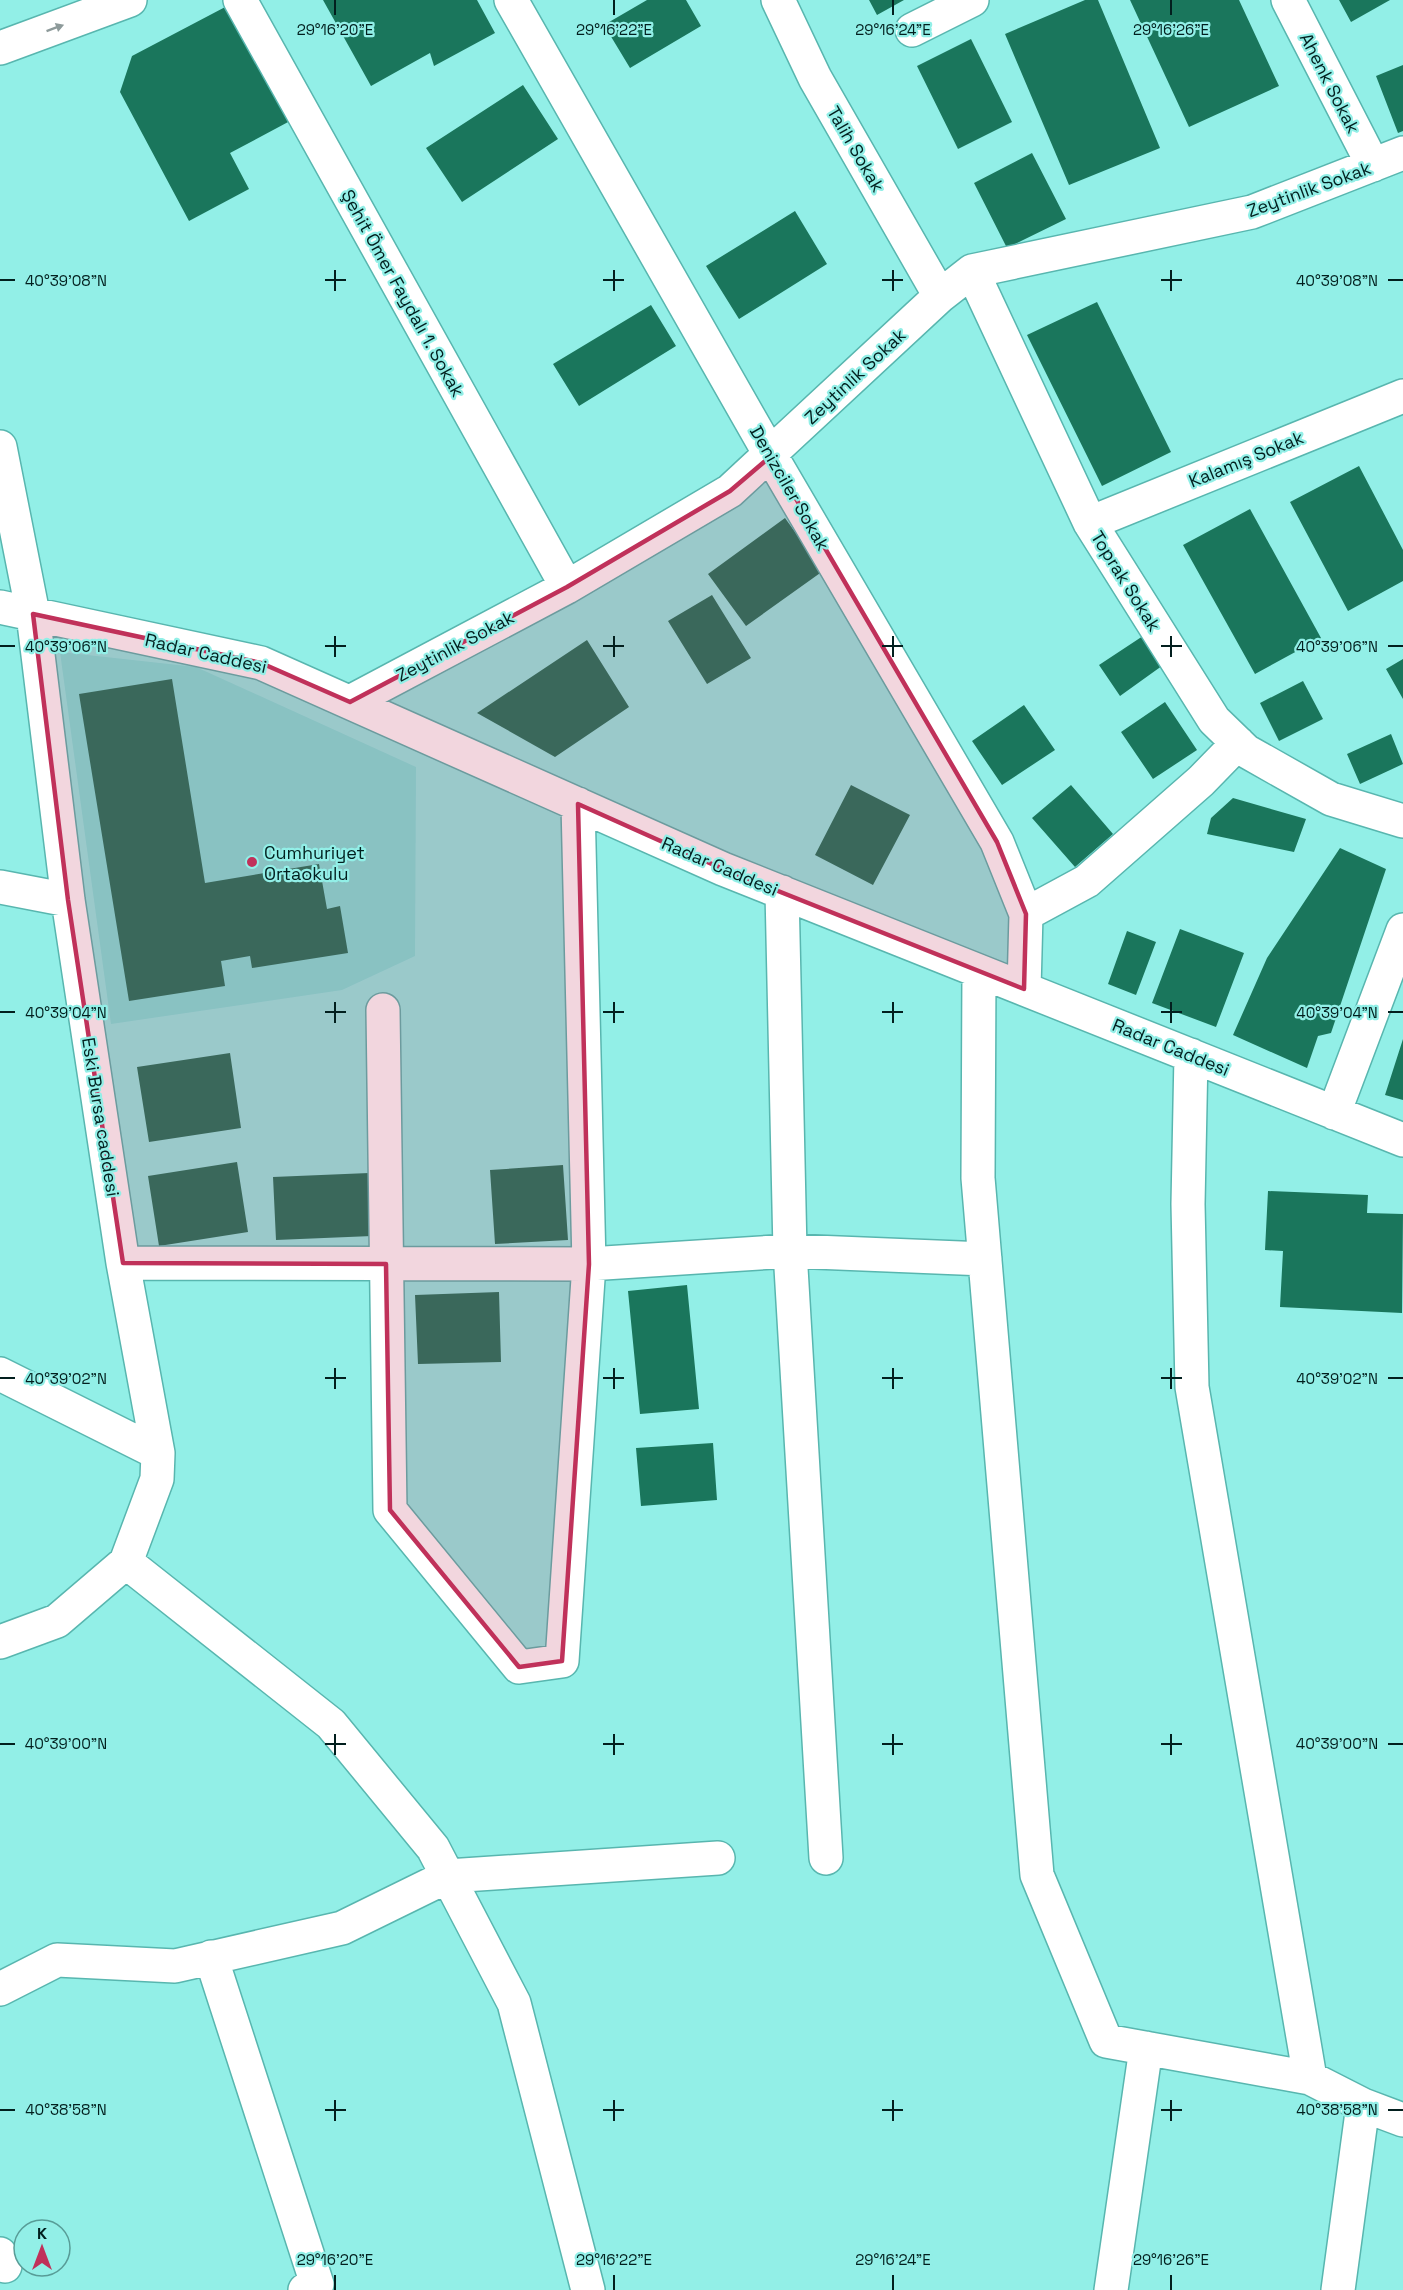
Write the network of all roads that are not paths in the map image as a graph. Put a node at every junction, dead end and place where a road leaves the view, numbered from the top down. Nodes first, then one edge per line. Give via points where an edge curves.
1 (130, 0) edge
2 (240, 0) edge
3 (511, 0) edge
4 (778, 0) edge
5 (972, 0) edge
6 (1288, 0) edge
7 (912, 30) dead end
8 (0, 48) edge
9 (1403, 153) edge
10 (1373, 165) junction
11 (972, 271) junction
12 (940, 296) junction
13 (1403, 396) edge
14 (0, 447) edge
15 (771, 456) junction
16 (1090, 523) junction
17 (567, 587) junction
18 (0, 607) edge
19 (33, 614) junction
20 (350, 702) junction
21 (1238, 743) junction
22 (578, 804) junction
23 (1403, 821) edge
24 (0, 887) edge
25 (782, 892) junction
26 (68, 900) junction
27 (1026, 914) junction
28 (1403, 930) edge
29 (979, 971) junction
30 (1024, 989) junction
31 (383, 1010) dead end
32 (1191, 1055) junction
33 (1335, 1113) junction
34 (1403, 1140) edge
35 (790, 1251) junction
36 (985, 1259) junction
37 (123, 1263) junction
38 (386, 1264) junction
39 (589, 1264) junction
40 (0, 1374) edge
41 (158, 1453) junction
42 (126, 1562) junction
43 (0, 1642) edge
44 (718, 1858) dead end
45 (826, 1858) dead end
46 (447, 1876) junction
47 (211, 1957) junction
48 (0, 1989) edge
49 (1146, 2048) junction
50 (1310, 2078) junction
51 (1363, 2104) junction
52 (1403, 2120) edge
53 (305, 2290) edge
54 (588, 2290) edge
55 (1111, 2290) edge
56 (1338, 2290) edge

8 -> 1 street
2 - 17 street, Şehit Ömer Faydalı 1. Sokak
3 - 15 street, Denizciler Sokak
4 - 12 street, Talih Sokak via 815,78
5 - 7 street
6 - 10 street, Ahenk Sokak
9 - 10 street, Zeytinlik Sokak
10 - 11 street, Zeytinlik Sokak via 1252,212
11 - 12 street, Zeytinlik Sokak
11 - 16 street, Toprak Sokak
12 - 15 street, Zeytinlik Sokak
13 - 16 street, Kalamış Sokak
14 - 19 street, Eski Bursa caddesi
15 - 17 street, Zeytinlik Sokak via 730,491
15 - 27 street, Denizciler Sokak via 997,842
16 - 21 street, Toprak Sokak via 1214,720
17 - 20 street, Zeytinlik Sokak
18 - 19 street, Radar Caddesi
19 - 20 street, Radar Caddesi via 261,663
19 - 26 street, Eski Bursa caddesi
20 - 22 street, Radar Caddesi
21 - 23 street, Toprak Sokak via 1332,799
21 - 27 street via 1201,781 1087,881
22 - 25 street, Radar Caddesi
22 - 39 street
24 - 26 street
25 - 29 street, Radar Caddesi
25 - 35 street
26 - 37 street, Eski Bursa caddesi
27 - 30 street, Denizciler Sokak
28 - 33 street
29 - 30 street, Radar Caddesi
29 - 36 street via 978,1178
30 - 32 street, Radar Caddesi
31 - 38 street
32 - 33 street, Radar Caddesi
32 - 50 street via 1188,1204 1192,1387
33 - 34 street, Radar Caddesi
35 - 36 street
35 - 39 street
35 - 45 street
36 - 49 street via 1037,1875 1106,2041
37 - 38 street
37 - 41 street, Eski Bursa caddesi
38 - 39 street
38 - 39 street via 390,1510 519,1667 562,1661
40 - 41 street
41 - 42 street, Eski Bursa caddesi via 157,1479
42 - 43 street, Eski Bursa caddesi via 57,1621
42 - 46 street via 331,1724 433,1848
44 - 46 street
46 - 47 street via 342,1928
46 - 54 street via 514,2003
47 - 48 street via 175,1966 57,1960
47 - 53 street via 317,2284
49 - 50 street
49 - 55 street
50 - 51 street
51 - 52 street
51 - 56 street

